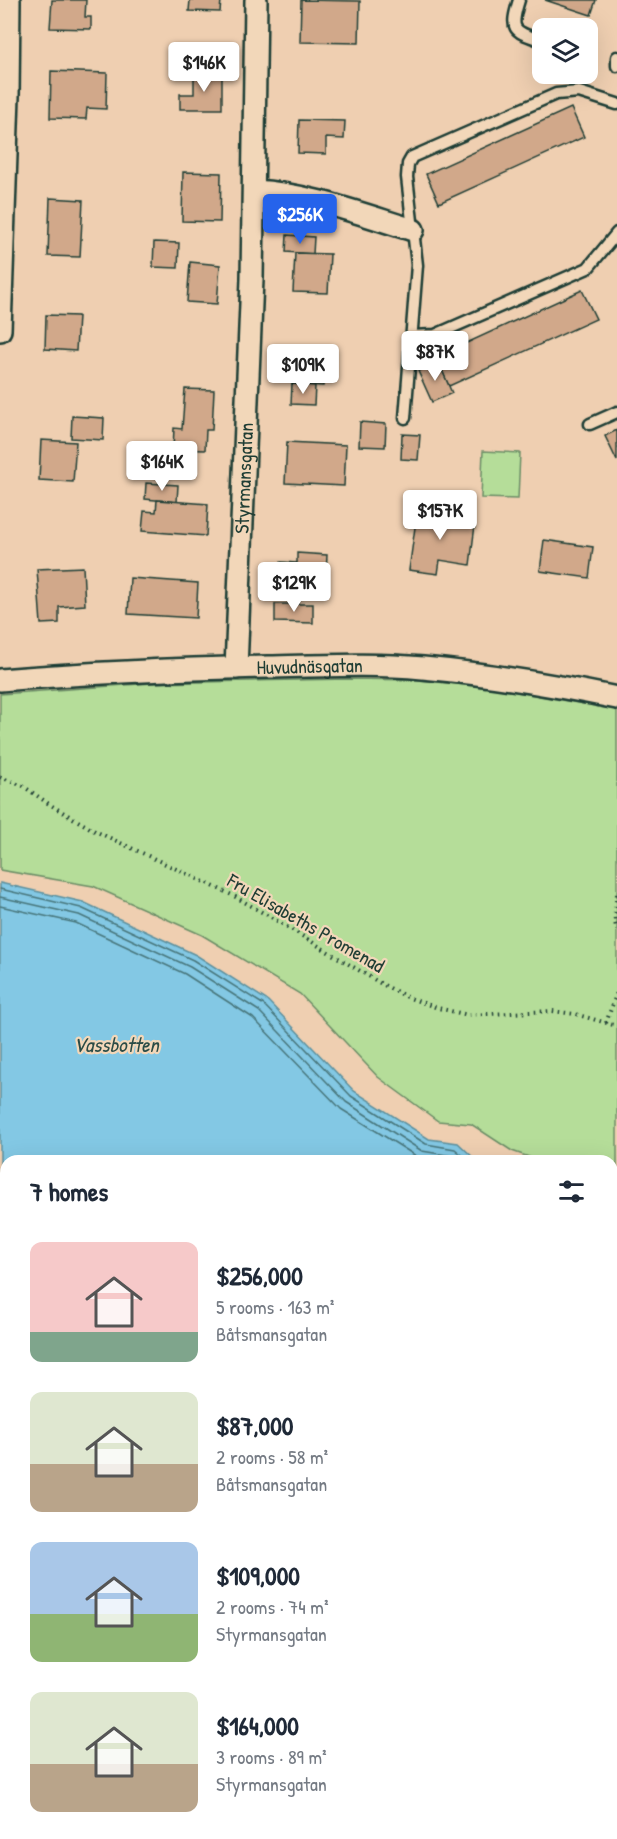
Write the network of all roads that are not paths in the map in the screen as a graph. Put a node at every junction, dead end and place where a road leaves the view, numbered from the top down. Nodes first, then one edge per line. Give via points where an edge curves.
1 (9, 0) edge
2 (256, 0) edge
3 (519, 0) edge
4 (532, 37) edge
5 (617, 57) edge
6 (617, 66) edge
7 (4, 97) edge
8 (617, 105) edge
9 (254, 191) junction
10 (413, 230) junction
11 (617, 233) edge
12 (0, 330) edge
13 (411, 336) junction
14 (617, 412) edge
15 (405, 418) dead end
16 (590, 424) dead end
17 (236, 668) junction
18 (0, 680) edge
19 (617, 698) edge

1 - 7 street
2 - 9 street, Styrmansgatan
3 - 4 lane via 513,19 515,27
5 - 6 lane
7 - 12 street
8 - 10 lane via 579,92 556,94 412,157 407,177
9 - 10 street via 313,200
9 - 17 street, Styrmansgatan
10 - 13 lane via 417,265
11 - 13 lane via 588,268 435,335
13 - 15 lane
14 - 16 lane
17 - 18 street, Huvudnäsgatan
17 - 19 street, Huvudnäsgatan via 422,668 496,676

